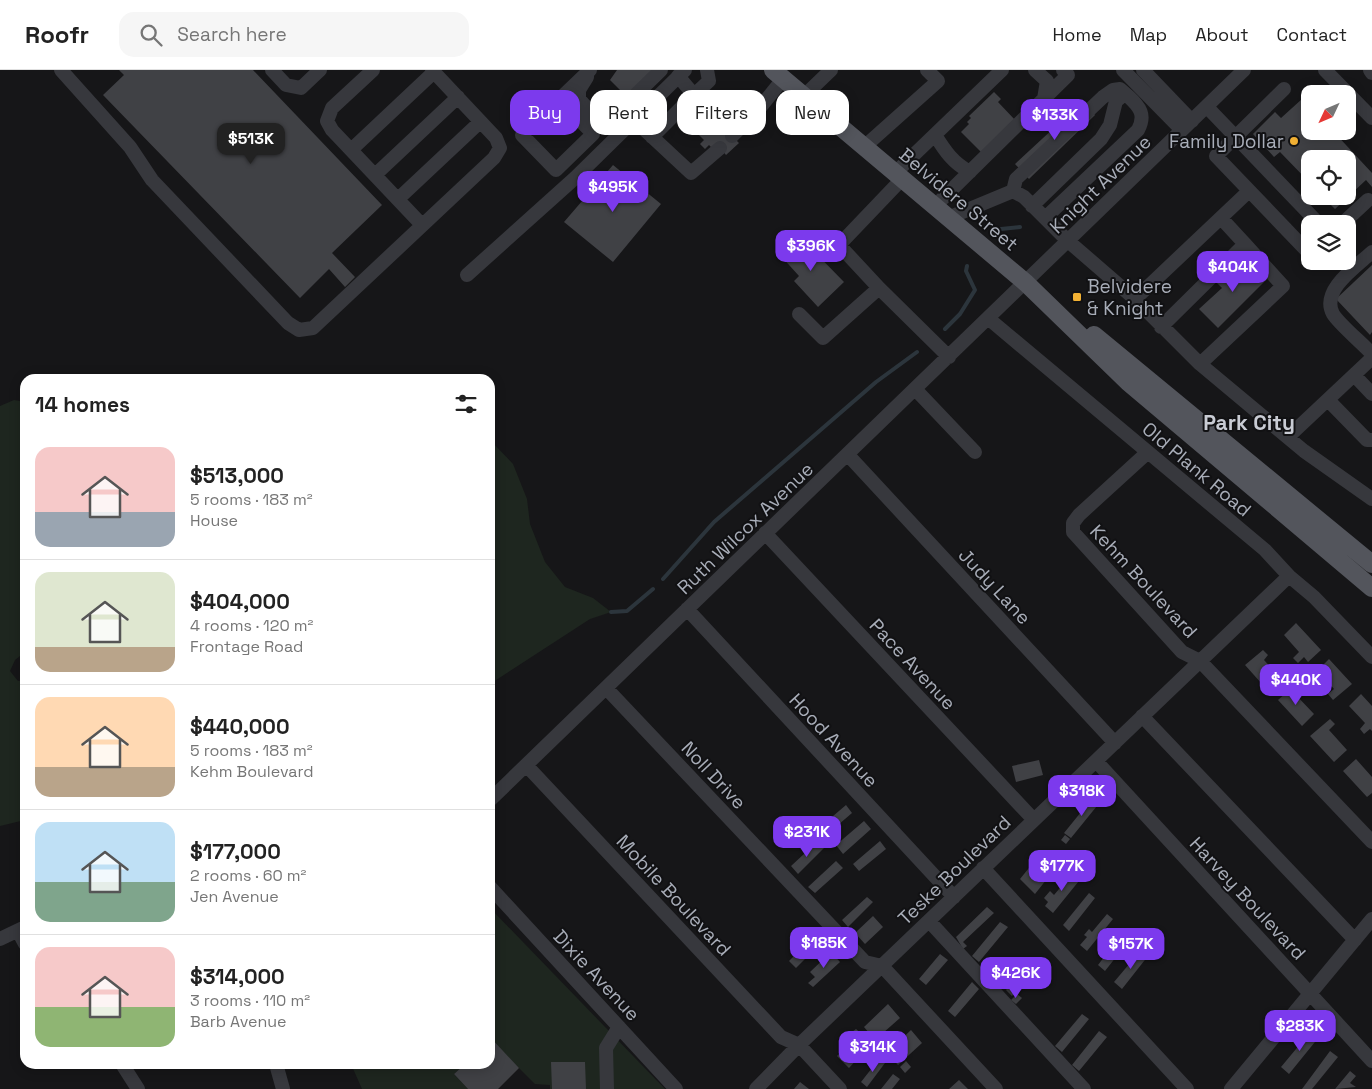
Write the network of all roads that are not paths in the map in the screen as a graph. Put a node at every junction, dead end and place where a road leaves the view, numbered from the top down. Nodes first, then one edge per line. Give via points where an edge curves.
1 (61, 70) edge
2 (272, 70) edge
3 (320, 70) edge
4 (373, 70) edge
5 (590, 70) edge
6 (595, 70) edge
7 (661, 70) edge
8 (707, 70) edge
9 (831, 70) edge
10 (928, 70) edge
11 (1002, 70) edge
12 (1035, 70) edge
13 (1123, 70) edge
14 (1143, 70) edge
15 (1244, 70) edge
16 (1325, 70) edge
17 (433, 71) edge
18 (1068, 72) edge
19 (681, 73) edge
20 (778, 74) edge
21 (1047, 75) edge
22 (1284, 89) dead end
23 (569, 90) edge
24 (663, 90) edge
25 (691, 90) edge
26 (699, 90) edge
27 (797, 90) edge
28 (810, 90) edge
29 (1128, 96) junction
30 (458, 97) junction
31 (560, 99) joint
32 (1044, 99) junction
33 (1207, 106) junction
34 (677, 112) edge
35 (1372, 118) edge
36 (480, 122) junction
37 (1187, 126) junction
38 (849, 134) edge
39 (617, 135) edge
40 (935, 135) junction
41 (732, 136) dead end
42 (1236, 136) junction
43 (652, 137) joint
44 (864, 147) junction
45 (720, 148) dead end
46 (351, 150) junction
47 (970, 172) junction
48 (375, 175) junction
49 (899, 176) junction
50 (1013, 191) junction
51 (1249, 191) junction
52 (398, 199) junction
53 (1368, 200) dead end
54 (1032, 206) junction
55 (941, 212) junction
56 (1311, 215) edge
57 (1352, 215) edge
58 (1045, 218) junction
59 (1221, 218) junction
60 (422, 225) junction
61 (1068, 241) junction
62 (1245, 244) junction
63 (1301, 245) edge
64 (1372, 252) edge
65 (467, 275) dead end
66 (1026, 283) junction
67 (879, 288) junction
68 (1135, 299) junction
69 (799, 314) dead end
70 (990, 319) junction
71 (1161, 327) junction
72 (1372, 354) edge
73 (949, 357) junction
74 (1372, 358) edge
75 (1200, 364) junction
76 (1354, 375) junction
77 (916, 390) junction
78 (1372, 394) edge
79 (1328, 400) junction
80 (1288, 437) junction
81 (1372, 440) edge
82 (975, 452) dead end
83 (1148, 452) junction
84 (848, 455) junction
85 (1371, 495) edge
86 (765, 534) junction
87 (1372, 564) edge
88 (1289, 576) junction
89 (1372, 588) edge
90 (687, 609) junction
91 (1372, 657) edge
92 (1200, 661) junction
93 (606, 688) junction
94 (1142, 716) junction
95 (1115, 742) junction
96 (1096, 761) junction
97 (526, 765) junction
98 (495, 795) edge
99 (1034, 820) junction
100 (1372, 842) edge
101 (983, 868) junction
102 (495, 892) edge
103 (954, 897) junction
104 (1372, 918) edge
105 (929, 921) junction
106 (20, 930) edge
107 (0, 939) edge
108 (1354, 940) junction
109 (882, 966) junction
110 (1310, 994) junction
111 (619, 1027) junction
112 (799, 1045) junction
113 (1372, 1061) edge
114 (125, 1069) edge
115 (277, 1069) edge
116 (138, 1089) edge
117 (283, 1089) edge
118 (607, 1089) edge
119 (676, 1089) edge
120 (756, 1089) edge
121 (840, 1089) edge
122 (996, 1089) edge
123 (1084, 1089) edge
124 (1187, 1089) edge
125 (1231, 1089) edge

1 - 60 street via 130,147 152,180 299,330 313,328
2 - 3 street via 286,85 301,88
4 - 46 street via 332,108 327,121
5 - 23 street
6 - 7 street via 579,90 579,100 603,122 614,116
8 - 26 street via 709,81
9 - 28 street
10 - 44 street via 938,81
11 - 40 street
12 - 21 street
13 - 37 street
14 - 37 street
15 - 33 street, Knight Avenue
16 - 35 street
17 - 30 street
17 - 46 street
18 - 32 street
19 - 24 street
19 - 25 street
20 - 27 main road, Belvidere Street
20 - 41 street via 759,109
21 - 32 street
22 - 42 street
29 - 50 street via 1120,89 1103,97 1016,179
29 - 54 street via 1116,101 1110,125 1101,139
29 - 58 street via 1142,113 1138,130
30 - 36 street
30 - 48 street
31 - 31 street via 522,135 556,170 594,134
32 - 47 street
33 - 37 street, Knight Avenue
33 - 42 street
34 - 43 street
36 - 52 street
36 - 60 street via 496,138 500,148 494,158
37 - 61 street, Knight Avenue
38 - 44 main road, Belvidere Street
39 - 65 street via 575,178
40 - 47 street via 948,155
40 - 49 street
42 - 51 street via 1216,156
42 - 56 street
43 - 45 street via 691,173
44 - 49 main road, Belvidere Street
46 - 48 street
47 - 55 street
48 - 52 street
49 - 55 main road, Belvidere Street
49 - 67 street via 839,245
50 - 54 street
50 - 55 street
51 - 59 street
51 - 63 street
52 - 60 street
53 - 57 street
54 - 58 street
55 - 66 main road, Belvidere Street
58 - 61 street
59 - 62 street
59 - 68 street
61 - 66 street, Knight Avenue
61 - 68 street
62 - 71 street
62 - 75 street via 1283,286
64 - 72 street via 1334,289 1330,299 1333,314
66 - 70 street, Ruth Wilcox Avenue
66 - 87 main road via 1133,365
66 - 89 main road via 1128,382
67 - 69 street via 823,338
67 - 73 street
68 - 71 street
70 - 73 street, Ruth Wilcox Avenue
70 - 83 street, Old Plank Road
71 - 75 street
73 - 77 street, Ruth Wilcox Avenue
74 - 76 street
75 - 80 street
76 - 78 street
76 - 79 street
77 - 82 street
77 - 84 street, Ruth Wilcox Avenue
79 - 80 street
79 - 81 street via 1367,440
80 - 85 street
83 - 88 street, Old Plank Road via 1265,550
83 - 92 street, Kehm Boulevard via 1079,515 1073,523 1073,532 1182,652
84 - 86 street, Ruth Wilcox Avenue
84 - 95 street, Judy Lane
86 - 90 street, Ruth Wilcox Avenue
86 - 99 street, Pace Avenue
88 - 91 street, Old Plank Road
88 - 92 street, Teske Boulevard
90 - 93 street, Ruth Wilcox Avenue
90 - 103 street, Hood Avenue
92 - 94 street, Teske Boulevard
92 - 100 street, Kehm Boulevard
93 - 97 street, Ruth Wilcox Avenue
93 - 109 street, Noll Drive via 864,962
94 - 95 street, Teske Boulevard
94 - 108 street
95 - 96 street, Teske Boulevard
96 - 99 street, Teske Boulevard
96 - 110 street, Harvey Boulevard
97 - 98 street, Ruth Wilcox Avenue
97 - 112 street, Mobile Boulevard via 782,1037
99 - 101 street, Teske Boulevard
101 - 103 street, Teske Boulevard
101 - 124 street
102 - 111 street, Dixie Avenue
103 - 105 street, Teske Boulevard
104 - 108 street
105 - 109 street, Teske Boulevard
105 - 123 street
106 - 107 street
108 - 110 street
109 - 112 street, Teske Boulevard
109 - 122 street
110 - 113 street, Harvey Boulevard
110 - 125 street
111 - 118 street via 606,1048
111 - 119 street, Dixie Avenue
112 - 120 street, Teske Boulevard
112 - 121 street, Mobile Boulevard
114 - 116 street
115 - 117 street

